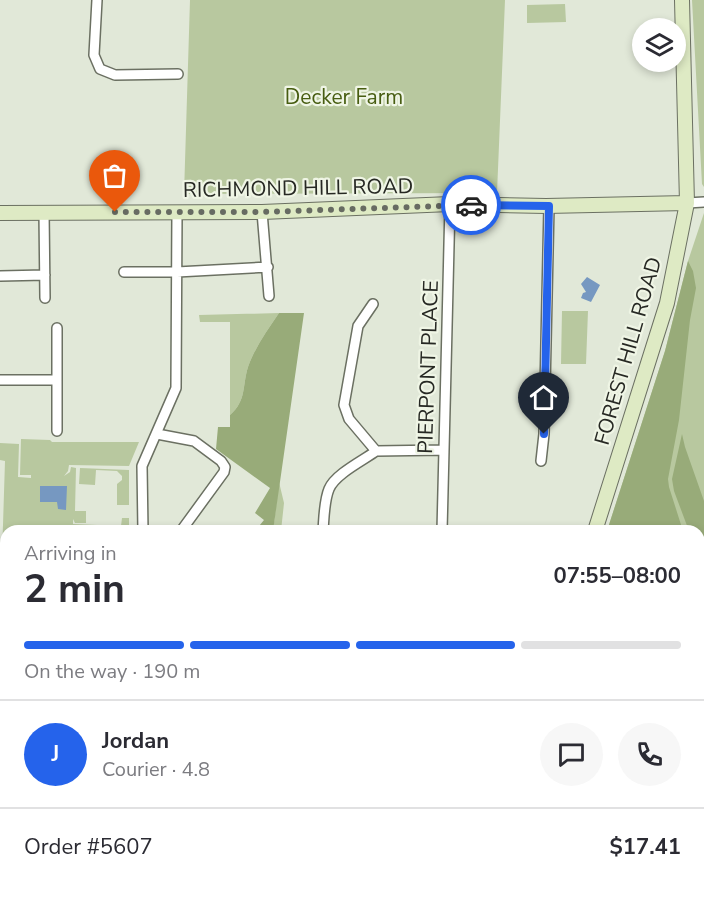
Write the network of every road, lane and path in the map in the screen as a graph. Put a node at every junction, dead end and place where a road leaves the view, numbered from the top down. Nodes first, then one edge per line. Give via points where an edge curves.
1 (97, 0) edge
2 (682, 0) edge
3 (178, 74) dead end
4 (704, 202) edge
5 (687, 203) junction
6 (450, 204) junction
7 (549, 206) junction
8 (44, 212) junction
9 (177, 212) junction
10 (262, 212) junction
11 (0, 213) edge
12 (268, 267) junction
13 (124, 272) dead end
14 (177, 272) junction
15 (45, 275) junction
16 (0, 276) edge
17 (269, 296) dead end
18 (45, 298) dead end
19 (373, 304) dead end
20 (57, 328) dead end
21 (57, 380) junction
22 (0, 381) edge
23 (57, 431) dead end
24 (158, 434) junction
25 (444, 450) junction
26 (376, 451) junction
27 (541, 461) dead end
28 (142, 525) edge
29 (185, 525) edge
30 (324, 525) edge
31 (442, 525) edge
32 (598, 525) edge

1 - 3 street via 94,55 100,69 115,75
2 - 5 street, FOREST HILL ROAD
4 - 5 street, RICHMOND HILL ROAD
5 - 7 street, RICHMOND HILL ROAD
5 - 32 street, FOREST HILL ROAD via 667,303
6 - 7 street, RICHMOND HILL ROAD
6 - 10 street, RICHMOND HILL ROAD
6 - 25 street, PIERPONT PLACE
7 - 27 street
8 - 9 street, RICHMOND HILL ROAD
8 - 11 street, RICHMOND HILL ROAD
8 - 15 street
9 - 10 street, RICHMOND HILL ROAD
9 - 14 street
10 - 12 street
12 - 14 street
12 - 17 street
13 - 14 street
14 - 24 street via 176,388
15 - 16 street
15 - 18 street
19 - 26 street via 358,326 344,405 348,419
20 - 21 street
21 - 22 street
21 - 23 street
24 - 28 street via 142,466
24 - 29 street via 194,441 225,467
25 - 26 street
25 - 31 street, PIERPONT PLACE
26 - 30 street via 331,484

